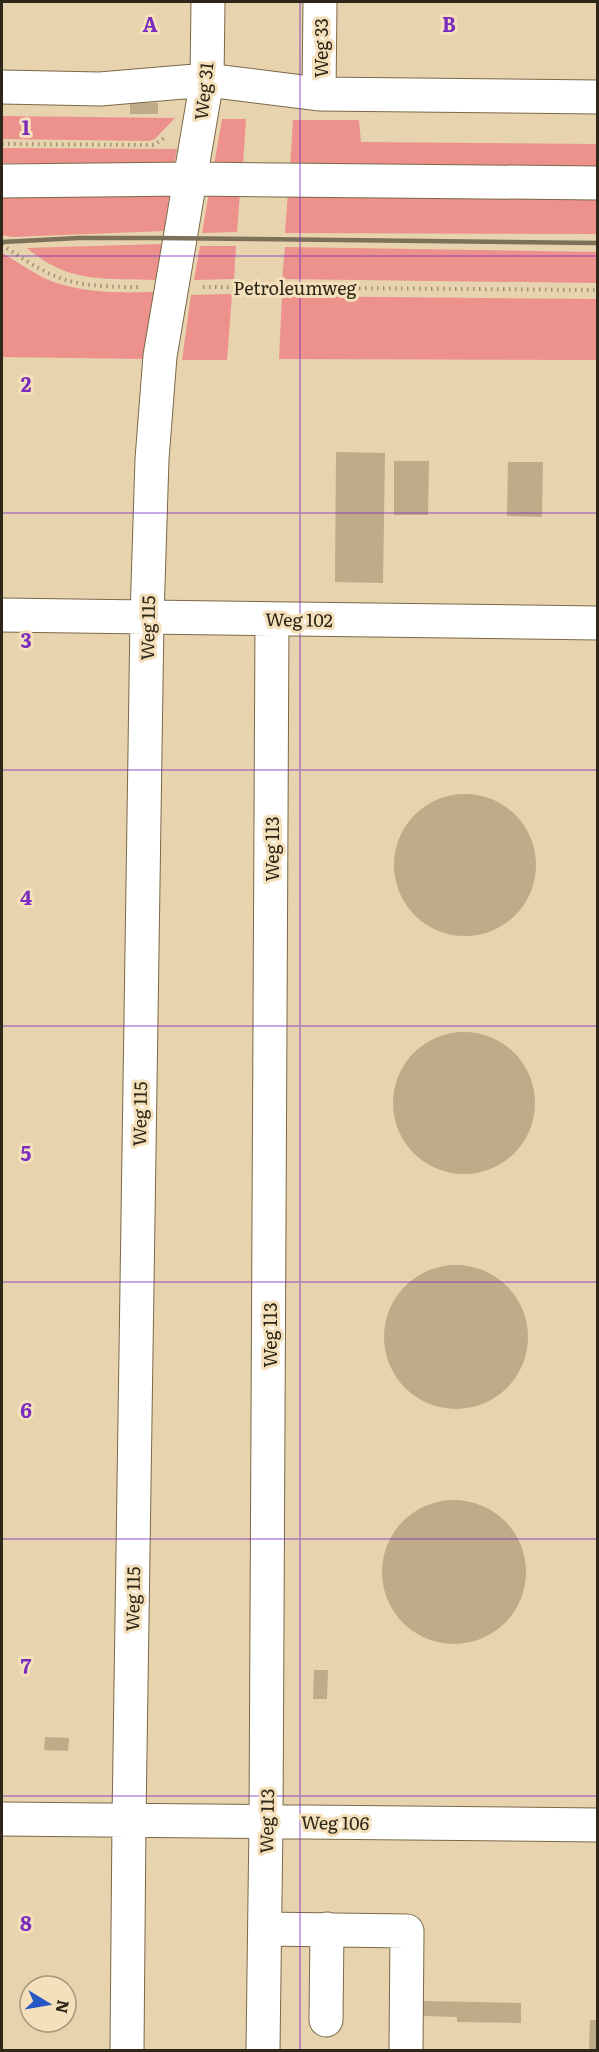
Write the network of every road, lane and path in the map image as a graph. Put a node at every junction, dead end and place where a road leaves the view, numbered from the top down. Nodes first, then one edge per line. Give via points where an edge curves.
1 (208, 2) edge
2 (320, 2) edge
3 (207, 80) junction
4 (2, 87) edge
5 (320, 94) junction
6 (597, 97) edge
7 (168, 136) dead end
8 (2, 144) edge
9 (190, 179) junction
10 (2, 181) edge
11 (597, 183) edge
12 (2, 245) edge
13 (172, 287) junction
14 (597, 290) edge
15 (2, 615) edge
16 (147, 617) junction
17 (272, 619) junction
18 (597, 623) edge
19 (2, 1819) edge
20 (129, 1820) junction
21 (266, 1822) junction
22 (597, 1825) edge
23 (265, 1929) junction
24 (327, 1929) junction
25 (326, 2020) dead end
26 (127, 2050) edge
27 (263, 2050) edge
28 (406, 2050) edge

1 - 3 street, Weg 31
2 - 5 street, Weg 33
3 - 4 street via 100,89
3 - 5 street
3 - 9 street, Weg 31
5 - 6 street
7 - 8 path via 154,145
9 - 10 street
9 - 11 street
9 - 13 street, Weg 115
12 - 13 path, Petroleumweg via 63,279 97,285
13 - 14 path, Petroleumweg
13 - 16 street, Weg 115 via 160,356 152,459
15 - 16 street, Weg 102
16 - 17 street, Weg 102
16 - 20 street, Weg 115
17 - 18 street, Weg 102
17 - 21 street, Weg 113
19 - 20 street, Weg 106
20 - 21 street, Weg 106
20 - 26 street, Weg 115
21 - 22 street, Weg 106
21 - 23 street, Weg 113
23 - 24 street
23 - 27 street, Weg 113
24 - 25 street
24 - 28 street via 407,1930

